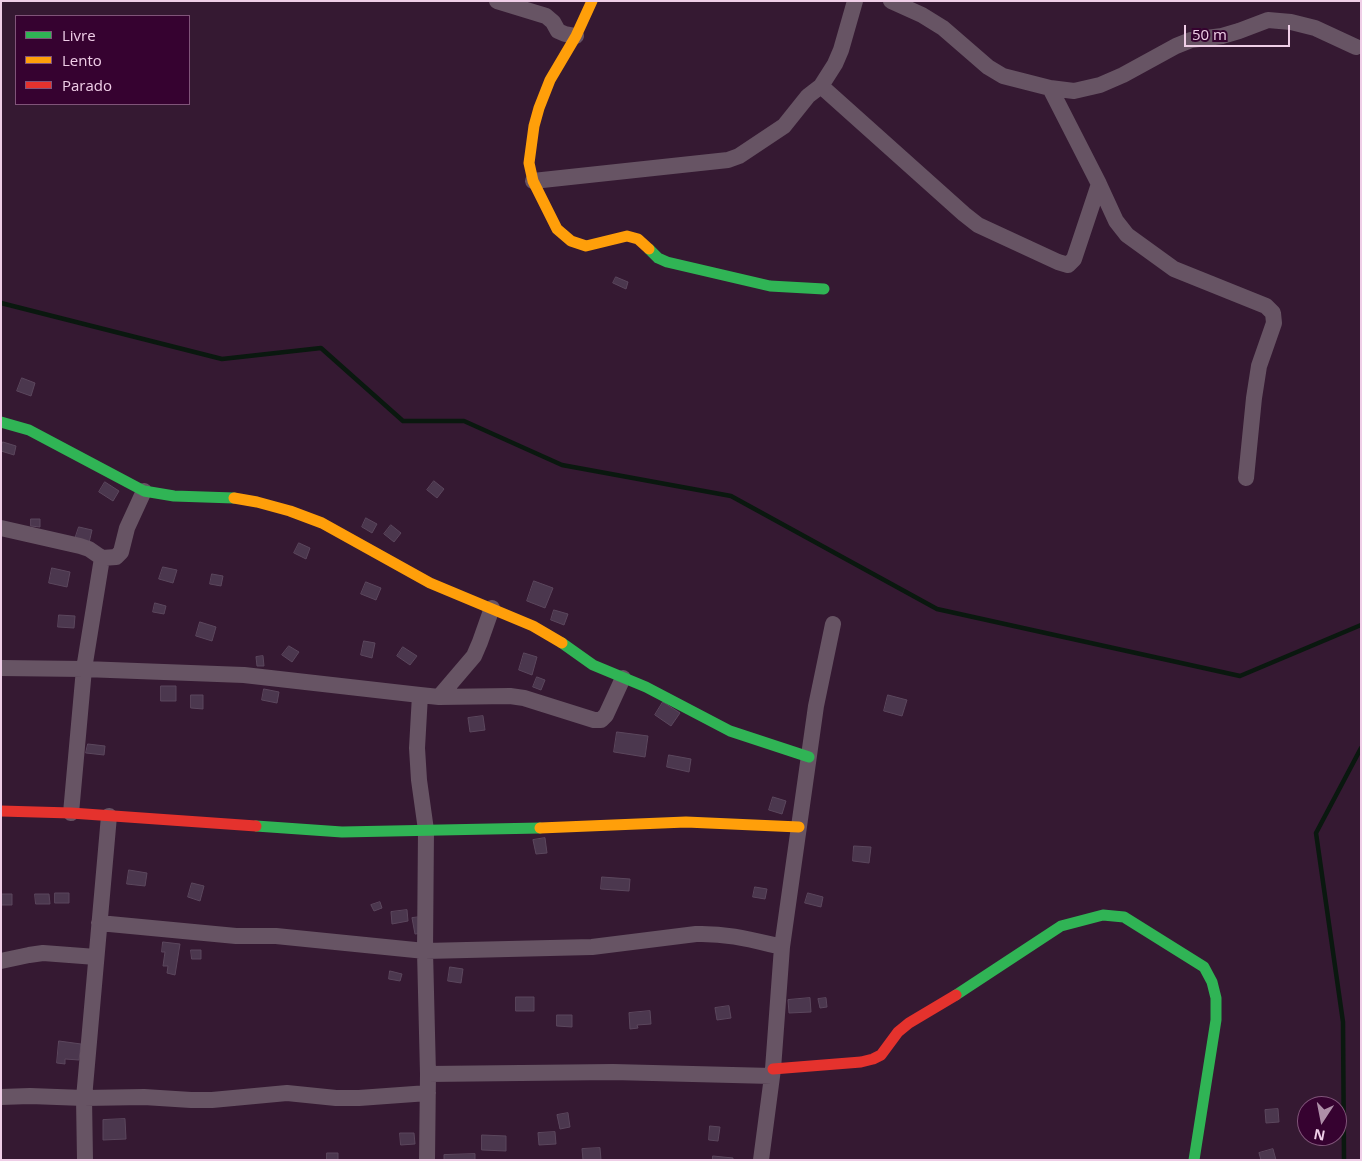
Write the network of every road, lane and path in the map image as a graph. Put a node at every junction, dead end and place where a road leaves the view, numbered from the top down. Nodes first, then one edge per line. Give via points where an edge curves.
1 (497, 1) edge
2 (592, 1) edge
3 (855, 1) edge
4 (890, 1) edge
5 (576, 36) junction
6 (1356, 48) dead end
7 (821, 86) junction
8 (1050, 88) junction
9 (534, 182) junction
10 (1099, 184) junction
11 (824, 289) dead end
12 (1, 422) edge
13 (1246, 478) dead end
14 (144, 491) junction
15 (1, 528) edge
16 (102, 558) junction
17 (492, 608) junction
18 (833, 624) dead end
19 (1, 668) edge
20 (84, 669) junction
21 (623, 678) junction
22 (420, 695) junction
23 (439, 697) junction
24 (809, 757) junction
25 (1, 811) edge
26 (71, 813) junction
27 (109, 816) junction
28 (800, 827) junction
29 (426, 830) junction
30 (99, 923) junction
31 (782, 947) junction
32 (425, 951) junction
33 (96, 957) junction
34 (1, 961) edge
35 (773, 1072) junction
36 (428, 1074) junction
37 (428, 1093) junction
38 (1, 1097) edge
39 (84, 1098) junction
40 (84, 1160) edge
41 (427, 1160) edge
42 (761, 1160) edge
43 (1194, 1160) edge

1 - 5 street via 546,16 558,31
2 - 5 street
3 - 7 street via 841,50
4 - 8 street via 943,28 1003,76
5 - 9 street via 550,80 539,108 529,163
6 - 8 street via 1315,28 1268,20 1222,36 1191,40 1100,85 1074,91
7 - 9 street via 808,96 784,126 728,160
7 - 10 street via 978,225 1058,262 1068,265 1074,259
8 - 10 street
9 - 11 street via 557,229 571,241 586,246 627,236 638,239 658,258 668,262 770,286
10 - 13 street via 1126,235 1174,269 1266,306 1272,313 1274,323 1259,366
12 - 14 street via 29,430
14 - 16 street via 127,528 121,552 116,558
14 - 17 street via 174,496 230,496 290,511 322,523 430,583
15 - 16 street via 80,546
16 - 20 street
17 - 21 street via 533,626 593,665
17 - 23 street via 474,656
18 - 24 street
19 - 20 street
20 - 22 street via 244,674
20 - 26 street
21 - 23 street via 601,720 510,696
21 - 24 street via 730,731
22 - 23 street
22 - 29 street via 417,748
24 - 28 street
25 - 26 street
26 - 27 street
27 - 29 street via 342,832
27 - 30 street
28 - 29 street via 686,822
28 - 31 street
29 - 32 street
30 - 32 street
30 - 33 street
31 - 32 street via 730,935 696,934 592,947
31 - 35 street
32 - 36 street
33 - 34 street via 43,954
33 - 39 street
35 - 36 street
35 - 42 street
35 - 43 street via 873,1059 909,1023 1062,926 1102,915 1124,917 1204,967 1212,982 1216,1020
36 - 37 street
37 - 39 street via 359,1098 287,1093 212,1100
37 - 41 street
38 - 39 street
39 - 40 street

